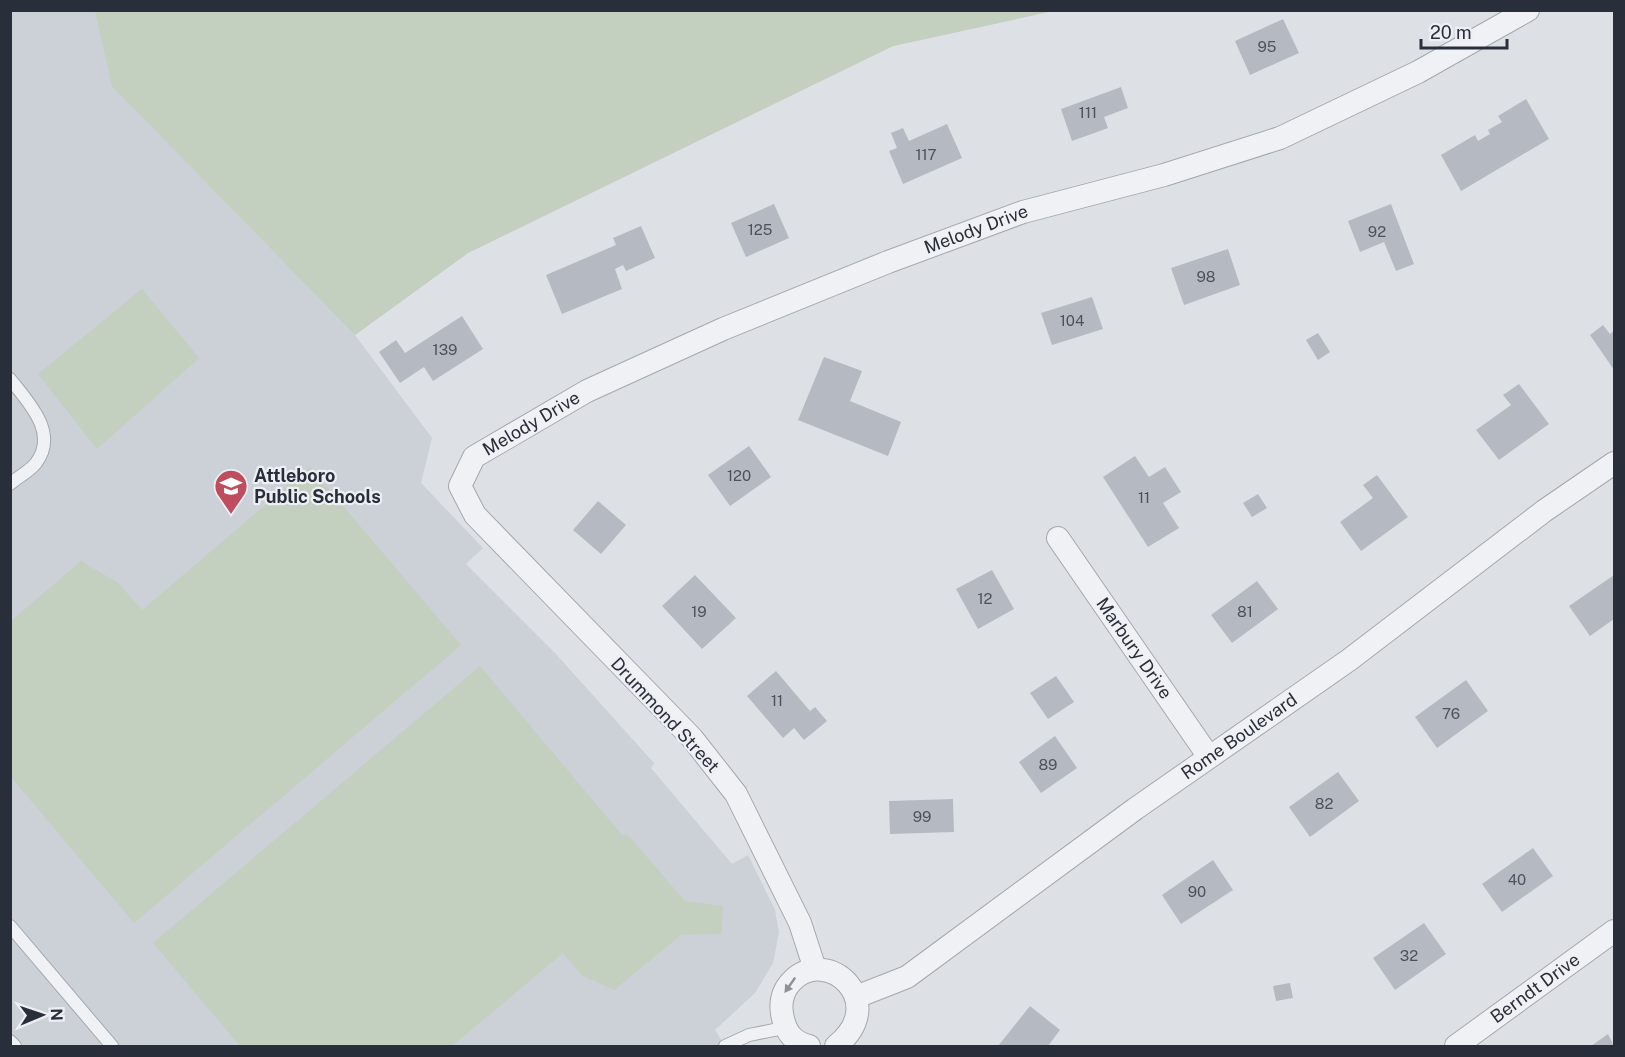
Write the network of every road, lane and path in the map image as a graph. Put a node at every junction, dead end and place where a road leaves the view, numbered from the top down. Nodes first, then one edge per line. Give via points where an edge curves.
1 (1528, 10) edge
2 (10, 379) edge
3 (1614, 463) edge
4 (10, 484) edge
5 (465, 495) joint
6 (1058, 538) dead end
7 (1209, 757) junction
8 (10, 926) edge
9 (1614, 931) edge
10 (814, 969) junction
11 (856, 997) junction
12 (784, 1028) junction
13 (10, 1041) edge
14 (15, 1047) edge
15 (112, 1047) edge
16 (725, 1047) edge
17 (809, 1047) edge
18 (836, 1047) edge
19 (1456, 1047) edge

1 - 5 street, Melody Drive via 1418,72 1280,138 1164,175 1023,212 723,329 587,391 474,457 460,486
2 - 4 lane via 41,420 44,433 43,448 36,462
3 - 7 street, Rome Boulevard via 1544,511 1349,660
5 - 10 street, Drummond Street via 475,515 692,738 736,794 800,923
6 - 7 street, Marbury Drive
7 - 11 street, Rome Boulevard via 907,977
8 - 15 lane
9 - 19 street, Berndt Drive
10 - 11 street via 845,979
10 -> 12 street via 798,975 786,987 781,1004
11 - 18 street via 859,1010 853,1031
12 - 16 lane via 749,1035
12 - 17 street via 797,1043
13 - 14 lane

